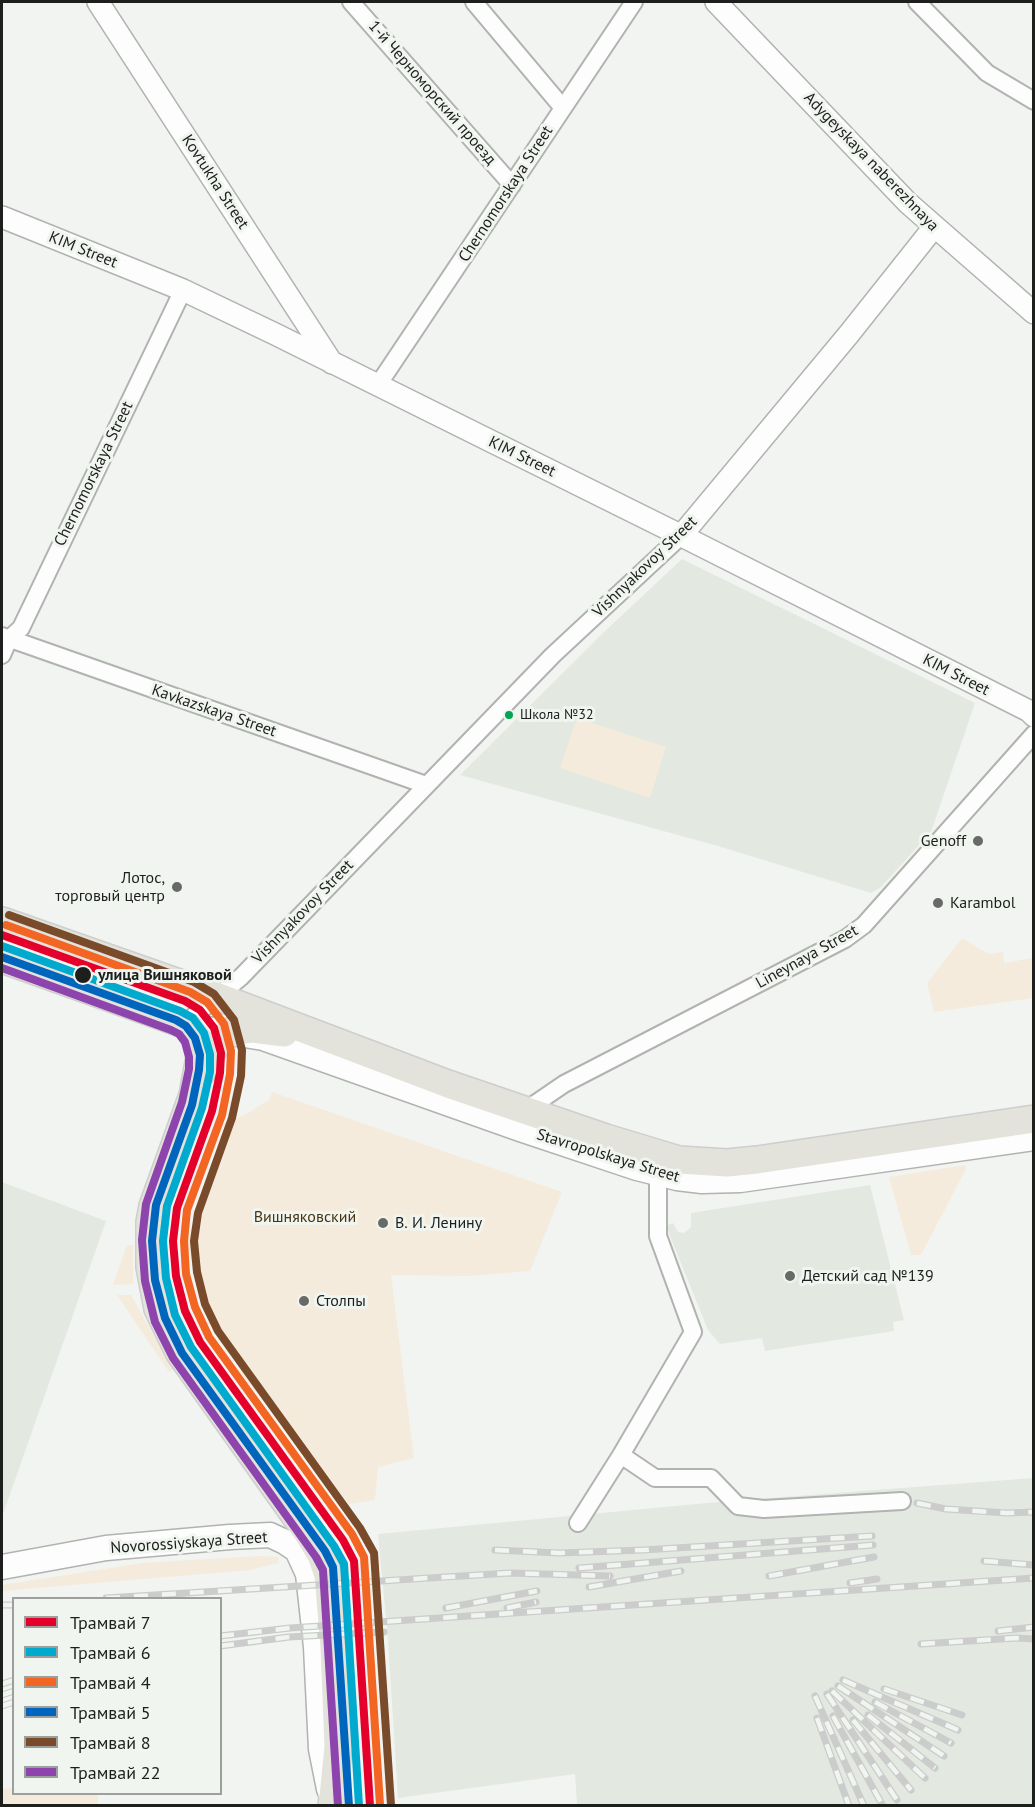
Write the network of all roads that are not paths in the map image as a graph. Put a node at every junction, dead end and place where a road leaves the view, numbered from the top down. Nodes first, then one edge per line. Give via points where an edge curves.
1 (98, 2) edge
2 (351, 2) edge
3 (474, 2) edge
4 (634, 2) edge
5 (716, 2) edge
6 (917, 2) edge
7 (1034, 101) edge
8 (563, 108) junction
9 (512, 185) junction
10 (2, 217) edge
11 (934, 227) junction
12 (183, 290) junction
13 (1034, 313) edge
14 (333, 363) junction
15 (378, 385) junction
16 (681, 536) junction
17 (5, 637) edge
18 (2, 655) edge
19 (1034, 716) edge
20 (1034, 734) edge
21 (426, 785) junction
22 (2, 921) edge
23 (2, 958) edge
24 (216, 996) junction
25 (189, 1026) junction
26 (232, 1031) junction
27 (384, 1060) junction
28 (193, 1095) junction
29 (526, 1110) junction
30 (1034, 1119) edge
31 (1034, 1138) edge
32 (658, 1174) junction
33 (621, 1455) junction
34 (902, 1501) dead end
35 (578, 1523) dead end
36 (2, 1567) edge
37 (332, 1804) edge

1 - 14 street, Kovtukha Street
2 - 9 street, 1-й Черноморский проезд
3 - 8 street
4 - 8 street, Chernomorskaya Street
5 - 11 street, Adygeyskaya naberezhnaya
6 - 7 street via 987,73
8 - 9 street, Chernomorskaya Street
9 - 15 street, Chernomorskaya Street
10 - 12 street, KIM Street
11 - 13 street, Adygeyskaya naberezhnaya
11 - 16 street, Vishnyakovoy Street
12 - 14 street, KIM Street
12 - 17 street, Chernomorskaya Street via 21,628
14 - 15 street, KIM Street
15 - 16 street, KIM Street
16 - 19 street, KIM Street
16 - 21 street, Vishnyakovoy Street via 553,655
17 - 18 street, Chernomorskaya Street
17 - 21 street, Kavkazskaya Street
20 - 29 street, Lineynaya Street via 864,925 845,939 564,1084
21 - 24 street, Vishnyakovoy Street via 241,977
22 - 24 main road, Stavropolskaya Street
23 - 25 main road, Stavropolskaya Street
24 - 25 street, Vishnyakovoy Street
24 - 27 main road, Stavropolskaya Street
25 - 26 main road, Stavropolskaya Street
25 - 28 main road via 201,1049
26 - 27 main road, Stavropolskaya Street via 276,1032
26 - 28 main road via 207,1059
26 - 32 main road, Stavropolskaya Street
27 - 29 main road, Stavropolskaya Street
28 - 37 main road via 153,1206 150,1267 154,1292 179,1352 309,1535 328,1575 338,1747
29 - 30 main road, Stavropolskaya Street via 679,1160 717,1162
31 - 32 main road, Stavropolskaya Street via 740,1180 702,1181
32 - 33 street via 658,1236 693,1332
33 - 34 street via 655,1478 711,1478 738,1506 764,1509
33 - 35 street
36 - 37 main road, Novorossiyskaya Street via 106,1548 230,1537 270,1535 297,1550 308,1574 321,1749

